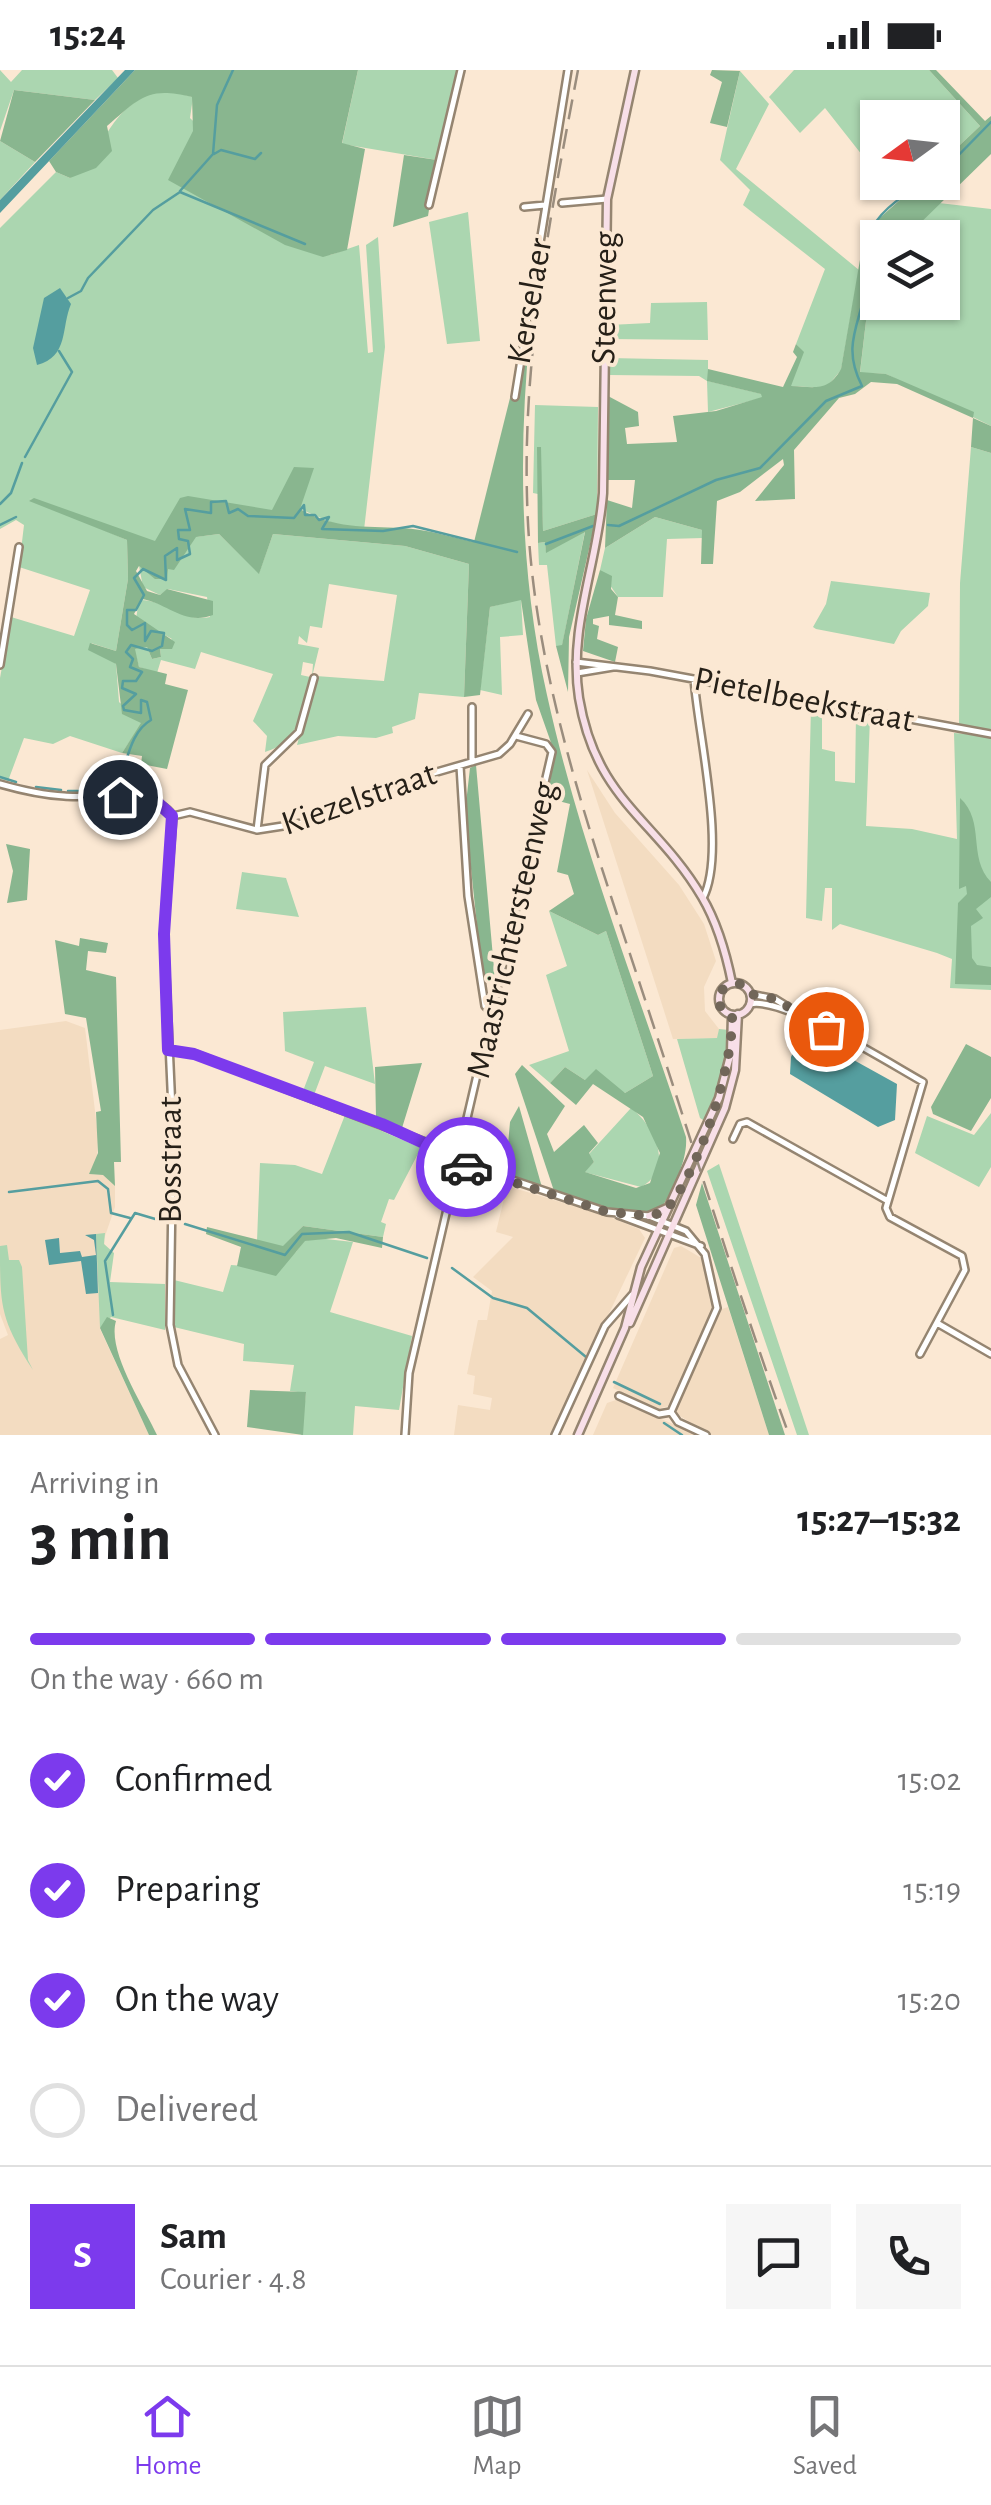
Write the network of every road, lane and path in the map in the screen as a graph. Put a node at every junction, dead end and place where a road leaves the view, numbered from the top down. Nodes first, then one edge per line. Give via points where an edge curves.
1 (461, 70) edge
2 (568, 70) edge
3 (635, 70) edge
4 (607, 199) junction
5 (562, 203) dead end
6 (429, 205) dead end
7 (545, 205) junction
8 (524, 207) dead end
9 (516, 397) dead end
10 (19, 547) dead end
11 (576, 662) junction
12 (0, 665) edge
13 (617, 666) junction
14 (577, 674) junction
15 (314, 678) dead end
16 (694, 679) junction
17 (472, 708) dead end
18 (528, 714) dead end
19 (991, 734) edge
20 (516, 736) junction
21 (472, 762) junction
22 (460, 766) junction
23 (0, 784) edge
24 (172, 816) junction
25 (257, 830) junction
26 (702, 898) junction
27 (732, 983) junction
28 (750, 994) junction
29 (750, 1004) junction
30 (492, 1013) junction
31 (735, 1015) junction
32 (802, 1017) junction
33 (168, 1050) junction
34 (733, 1139) dead end
35 (454, 1153) junction
36 (463, 1168) junction
37 (888, 1200) junction
38 (672, 1204) junction
39 (607, 1212) junction
40 (649, 1216) junction
41 (662, 1223) junction
42 (658, 1231) junction
43 (671, 1232) junction
44 (634, 1293) junction
45 (938, 1323) junction
46 (626, 1328) junction
47 (920, 1354) dead end
48 (991, 1354) edge
49 (620, 1396) dead end
50 (671, 1412) junction
51 (214, 1435) edge
52 (405, 1435) edge
53 (555, 1435) edge
54 (578, 1435) edge
55 (706, 1435) edge

1 - 6 street
2 - 7 street, Kerselaer
3 - 4 main road, Steenweg
4 - 5 street, Kerselaer
4 - 11 main road, Steenweg via 600,528
7 - 8 street, Kerselaer
7 - 9 street, Kerselaer
10 - 12 street
11 - 13 street, Pietelbeekstraat
11 - 14 main road, Steenweg
13 - 14 street, Pietelbeekstraat
13 - 16 street, Pietelbeekstraat
14 - 26 main road, Steenweg via 586,726 608,780
15 - 25 street, Kiezelstraat via 300,732 265,766
16 - 19 street, Pietelbeekstraat
16 - 26 street via 711,833
17 - 21 street
18 - 20 street
20 - 21 street, Kiezelstraat via 504,751
20 - 30 street, Maastrichtersteenweg via 552,752
21 - 22 street, Kiezelstraat
22 - 25 street, Kiezelstraat via 315,821
22 - 30 street via 468,896 485,1006
23 - 24 street, Kiezelstraat via 62,796 146,800
24 - 25 street, Kiezelstraat via 190,812
24 - 33 street, Bosstraat via 164,934
26 - 27 main road, Steenweg
27 - 28 main road
27 - 31 main road via 719,1000
28 - 29 main road
28 - 32 street via 775,999
29 - 31 main road
29 - 32 street via 768,1003
30 - 35 street, Maastrichtersteenweg via 462,1144
31 - 38 main road via 719,1098
31 - 43 main road via 735,1070 726,1108
32 - 37 street via 925,1085
33 - 35 street via 194,1054
33 - 51 street, Bosstraat via 172,1346
34 - 37 street via 747,1122
35 - 36 street
36 - 39 street
36 - 52 street via 454,1179 416,1338
37 - 45 street via 890,1217 962,1256 965,1270
38 - 40 main road
38 - 41 main road
39 - 40 street
39 - 42 street
40 - 41 street
41 - 42 main road
41 - 43 street
42 - 43 street
42 - 44 main road
43 - 46 main road
43 - 50 street via 701,1246 717,1308
44 - 46 main road
44 - 53 street via 605,1326
45 - 47 street
45 - 48 street
46 - 54 main road
49 - 50 street via 659,1414
50 - 55 street

